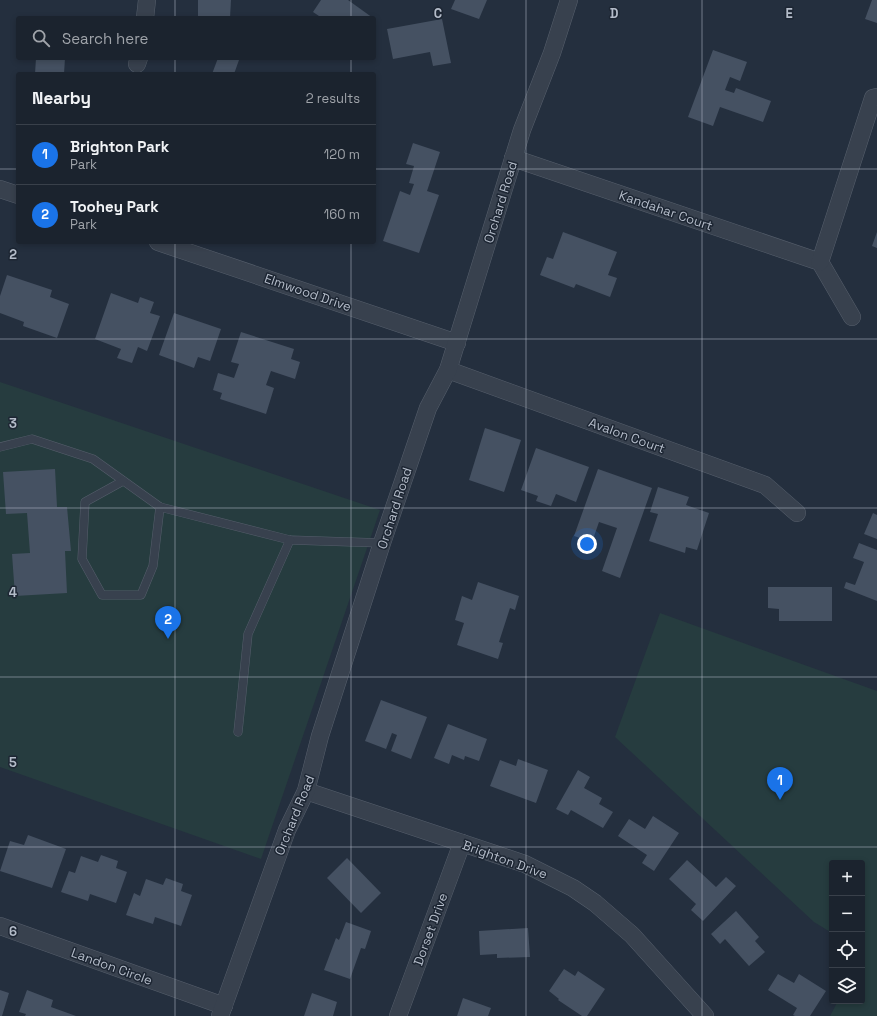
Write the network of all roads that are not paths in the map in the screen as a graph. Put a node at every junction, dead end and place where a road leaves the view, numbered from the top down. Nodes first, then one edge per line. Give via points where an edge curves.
1 (147, 0) edge
2 (569, 0) edge
3 (145, 16) edge
4 (877, 97) edge
5 (513, 158) junction
6 (0, 189) edge
7 (16, 194) edge
8 (164, 244) edge
9 (820, 262) junction
10 (852, 317) dead end
11 (457, 343) junction
12 (448, 370) junction
13 (0, 447) edge
14 (123, 481) junction
15 (160, 508) junction
16 (797, 513) dead end
17 (290, 540) junction
18 (382, 543) junction
19 (238, 732) dead end
20 (306, 791) junction
21 (462, 843) junction
22 (0, 926) edge
23 (222, 1011) edge
24 (398, 1016) edge
25 (705, 1016) edge

1 - 3 street
2 - 5 street, Orchard Road
4 - 9 street via 873,98
5 - 9 street, Kandahar Court
5 - 11 street, Orchard Road
6 - 7 street
8 - 11 street, Elmwood Drive
9 - 10 street
11 - 12 street, Orchard Road
12 - 16 street, Avalon Court via 765,485
12 - 18 street, Orchard Road via 428,408
13 - 14 lane via 32,439 93,459
14 - 15 lane
14 - 15 lane via 85,502 82,559 102,595 141,595 153,566
15 - 17 lane
17 - 18 lane
17 - 19 lane via 248,634
18 - 20 street, Orchard Road via 320,736
20 - 21 street, Brighton Drive
20 - 23 street, Orchard Road via 286,830
21 - 24 street, Dorset Drive
21 - 25 street, Brighton Drive via 525,864 573,888 595,903 632,935
22 - 23 street, Landon Circle

